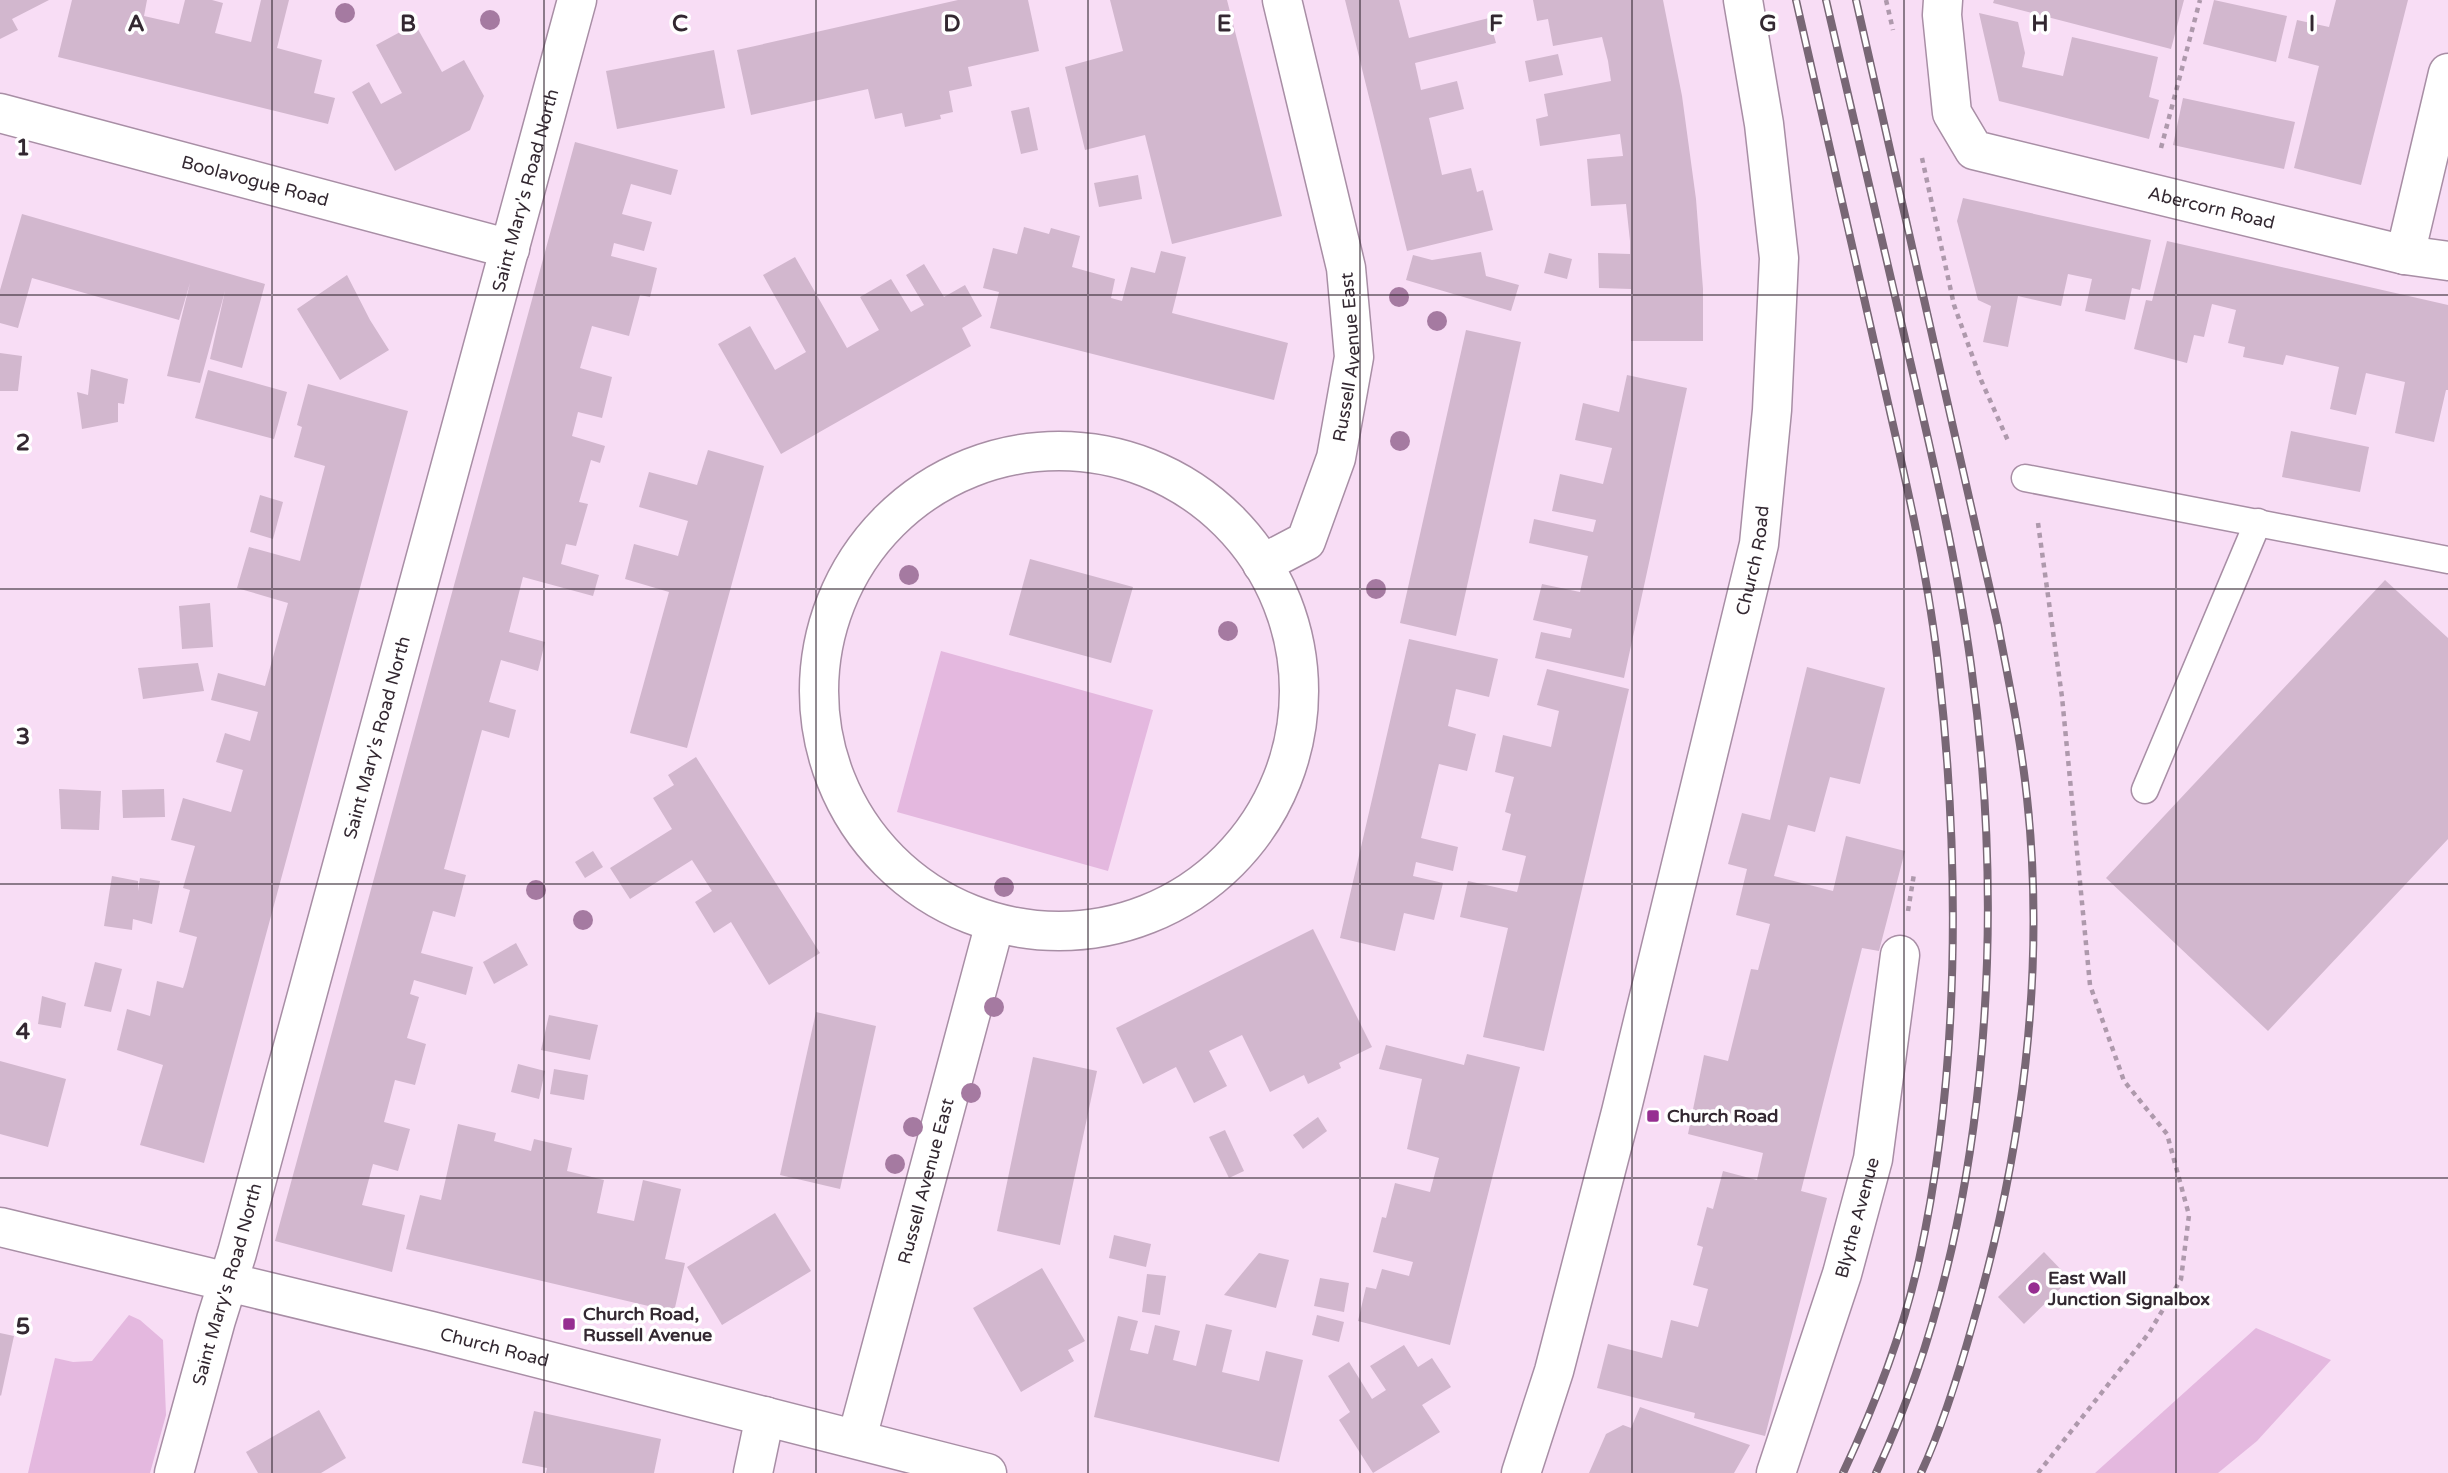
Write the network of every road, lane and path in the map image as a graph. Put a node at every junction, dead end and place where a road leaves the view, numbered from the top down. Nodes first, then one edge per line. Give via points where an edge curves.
1 (577, 0) edge
2 (1282, 0) edge
3 (1743, 0) edge
4 (1886, 0) edge
5 (1943, 0) edge
6 (2200, 0) edge
7 (1895, 40) dead end
8 (2448, 73) edge
9 (0, 113) edge
10 (1919, 148) dead end
11 (2148, 193) junction
12 (510, 249) junction
13 (2405, 255) junction
14 (2448, 261) edge
15 (2025, 478) junction
16 (2258, 523) junction
17 (2448, 560) edge
18 (1262, 564) junction
19 (2145, 790) dead end
20 (995, 923) junction
21 (1900, 955) dead end
22 (0, 1227) edge
23 (229, 1282) junction
24 (765, 1416) junction
25 (857, 1438) junction
26 (174, 1473) edge
27 (753, 1473) edge
28 (987, 1473) edge
29 (1521, 1473) edge
30 (1776, 1473) edge
31 (2038, 1473) edge

1 - 12 street, Saint Mary's Road North
2 - 18 street, Russell Avenue East via 1346,268 1354,357 1336,458 1306,541
3 - 29 street, Church Road via 1764,124 1779,258 1772,410 1759,544 1621,1112 1554,1371
4 - 7 path
5 - 11 street, Abercorn Road via 1952,113 1975,150
6 - 11 path
8 - 13 street
9 - 12 street, Boolavogue Road
10 - 15 path via 1954,305 1980,380
11 - 13 street, Abercorn Road
12 - 23 street, Saint Mary's Road North
13 - 14 street, Abercorn Road
15 - 16 lane
15 - 31 path via 2034,496 2062,696 2090,985 2124,1081 2167,1134 2189,1215 2181,1279 2149,1333
16 - 17 lane
16 - 19 lane
18 - 20 street via 1282,602 1296,651 1298,710 1281,782 1258,826 1208,881 1142,918 1069,932 1021,930
18 - 20 street via 1228,520 1176,481 1130,462 1053,450 1003,457 970,468 922,493 872,540 838,594 820,661 822,733 836,781 872,843 903,875 949,906
20 - 25 street, Russell Avenue East
21 - 30 street, Blythe Avenue via 1873,1159 1842,1273
22 - 23 street, Church Road
23 - 24 street, Church Road
23 - 26 street, Saint Mary's Road North
24 - 25 street, Church Road
24 - 27 street
25 - 28 street, Church Road

